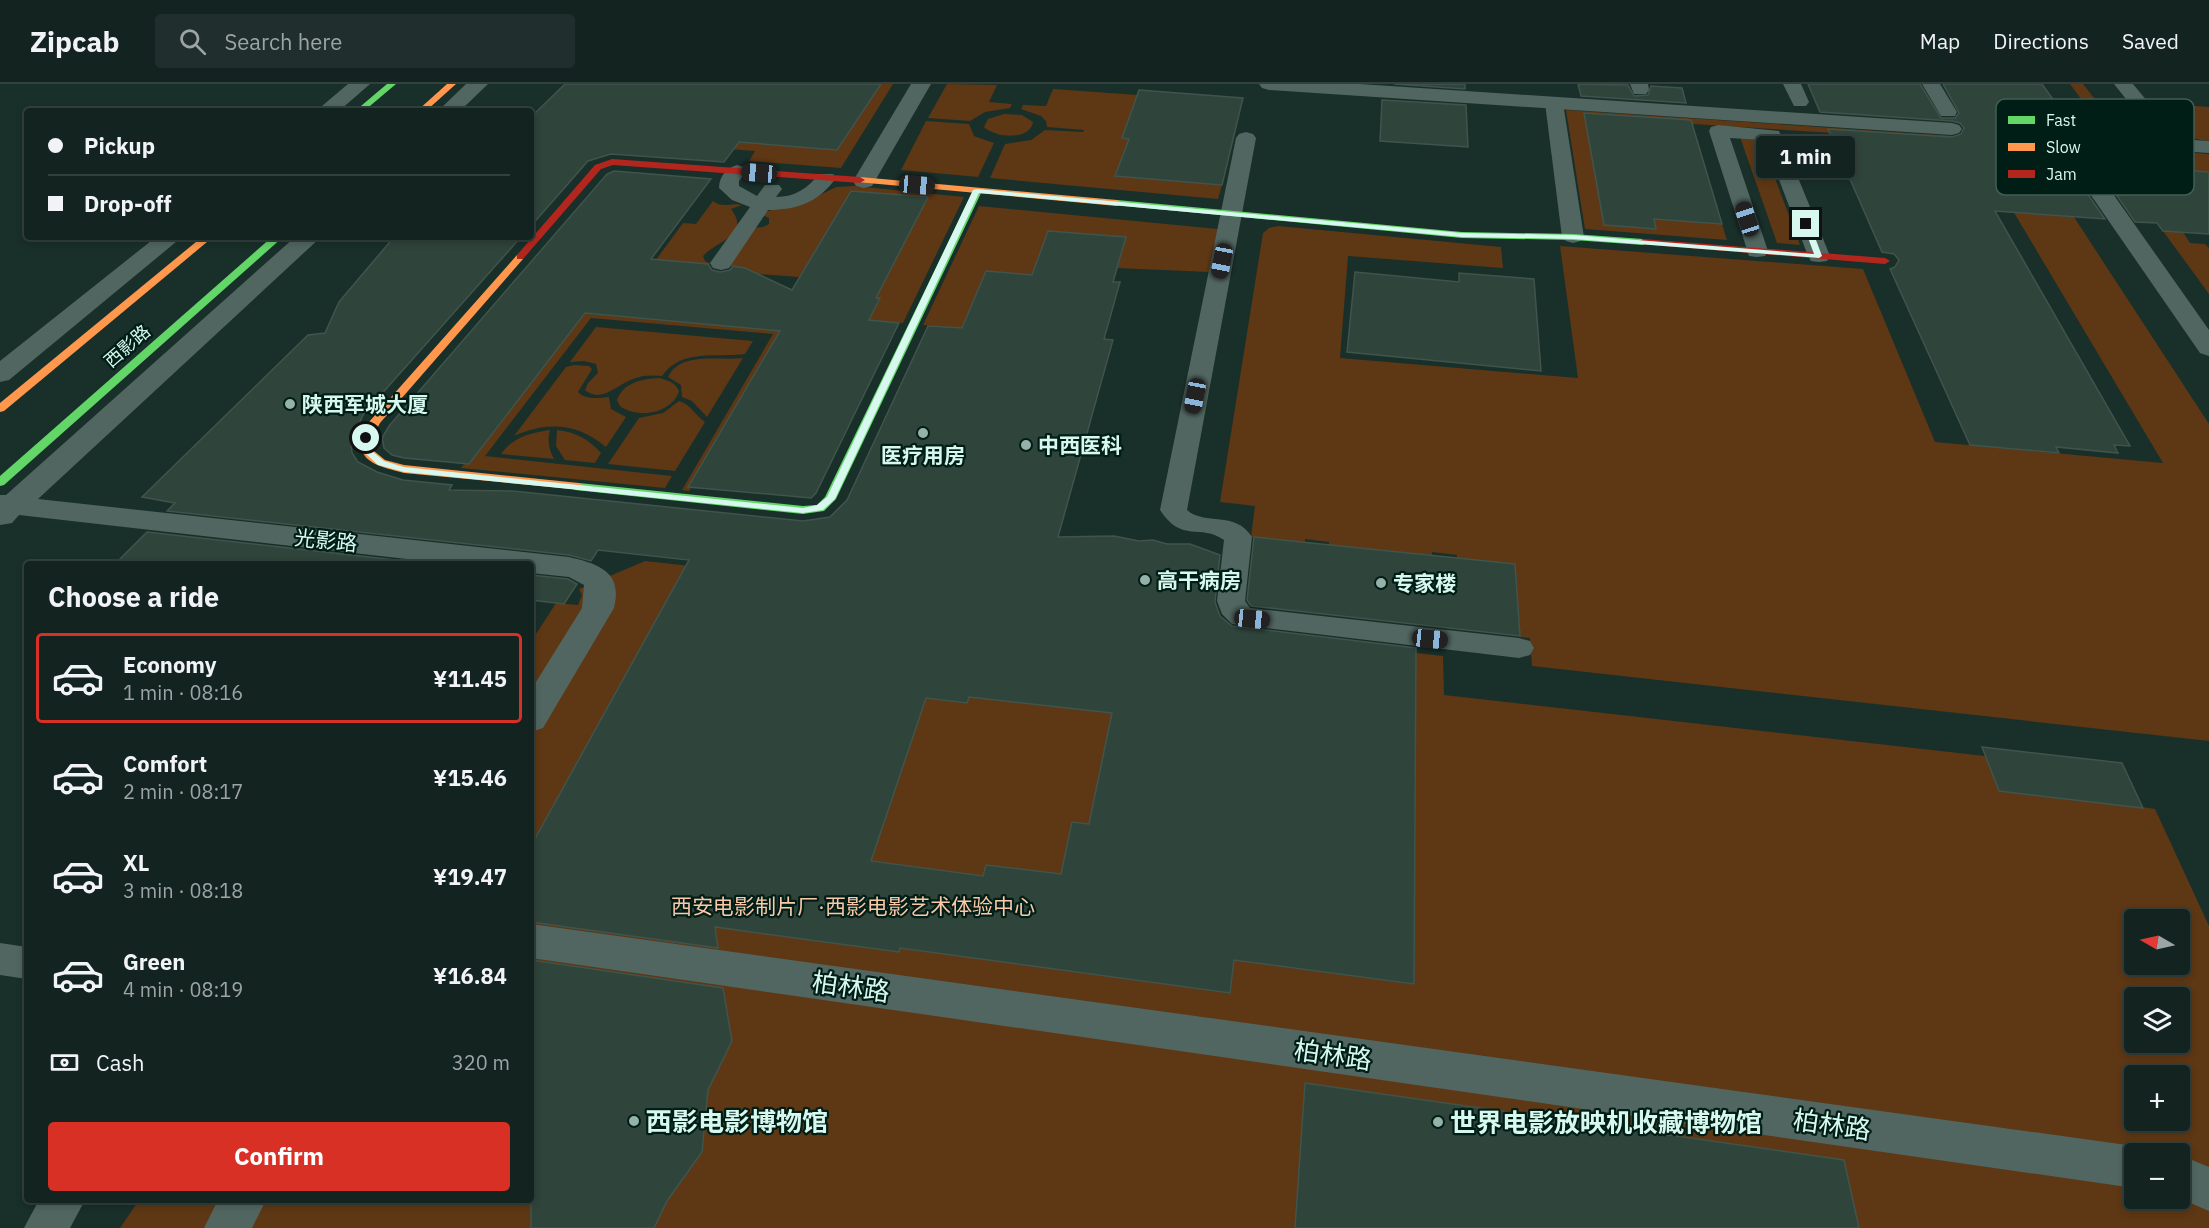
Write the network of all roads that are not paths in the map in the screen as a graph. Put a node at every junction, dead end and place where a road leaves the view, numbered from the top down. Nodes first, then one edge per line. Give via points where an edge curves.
1 (360, 84) edge
2 (392, 84) edge
3 (452, 84) edge
4 (478, 84) edge
5 (921, 84) edge
6 (1269, 84) edge
7 (1792, 84) edge
8 (1931, 84) edge
9 (2123, 84) edge
10 (1374, 87) edge
11 (2135, 99) edge
12 (1800, 102) dead end
13 (1554, 103) junction
14 (330, 108) edge
15 (363, 108) edge
16 (424, 108) edge
17 (451, 108) edge
18 (1950, 121) joint
19 (1246, 138) dead end
20 (2194, 146) edge
21 (2209, 147) edge
22 (737, 171) junction
23 (782, 174) junction
24 (826, 178) junction
25 (864, 181) junction
26 (977, 190) junction
27 (2102, 195) edge
28 (762, 203) junction
29 (1231, 214) junction
30 (1573, 237) junction
31 (166, 240) edge
32 (204, 240) edge
33 (275, 240) edge
34 (306, 240) edge
35 (1757, 251) junction
36 (1819, 256) junction
37 (1885, 261) dead end
38 (721, 263) dead end
39 (2209, 348) edge
40 (0, 374) edge
41 (0, 409) edge
42 (3, 502) edge
43 (514, 561) edge
44 (534, 563) edge
45 (1519, 648) dead end
46 (534, 714) edge
47 (534, 941) edge
48 (0, 959) edge
49 (24, 963) edge
50 (2124, 1166) edge
51 (2190, 1181) edge
52 (2209, 1189) edge
53 (62, 1203) edge
54 (241, 1203) edge
55 (45, 1228) edge
56 (227, 1228) edge

1 - 14 street
2 - 15 street
3 - 16 street
4 - 17 street
5 - 25 street
6 - 10 street
7 - 12 lane
8 - 18 lane
9 - 11 lane
10 - 13 street
13 - 18 street
13 - 30 lane
19 - 29 lane
20 - 21 street
22 - 23 street
22 - 26 street via 619,162 598,167 375,422 366,438 368,452 381,463 404,469 803,510 820,508 830,499
22 - 28 lane via 729,180 729,188 736,196
23 - 24 street
23 - 28 lane
24 - 25 street
24 - 28 lane via 810,195
25 - 26 street
26 - 29 street
27 - 39 street
28 - 38 lane
29 - 30 street via 1462,235
29 - 45 lane via 1173,510 1184,521 1228,528 1238,537 1232,607 1242,617 1252,619
30 - 35 street
31 - 40 street
32 - 41 street, 西影路
33 - 42 street, 西影路
34 - 42 street
35 - 36 street
35 - 36 lane via 1718,131 1772,135
36 - 37 street
42 - 43 street, 光影路
44 - 46 street, 光影路 via 586,572 601,587 602,594 598,608
47 - 50 street, 柏林路
48 - 49 lane
51 - 52 street
53 - 55 lane
54 - 56 street

